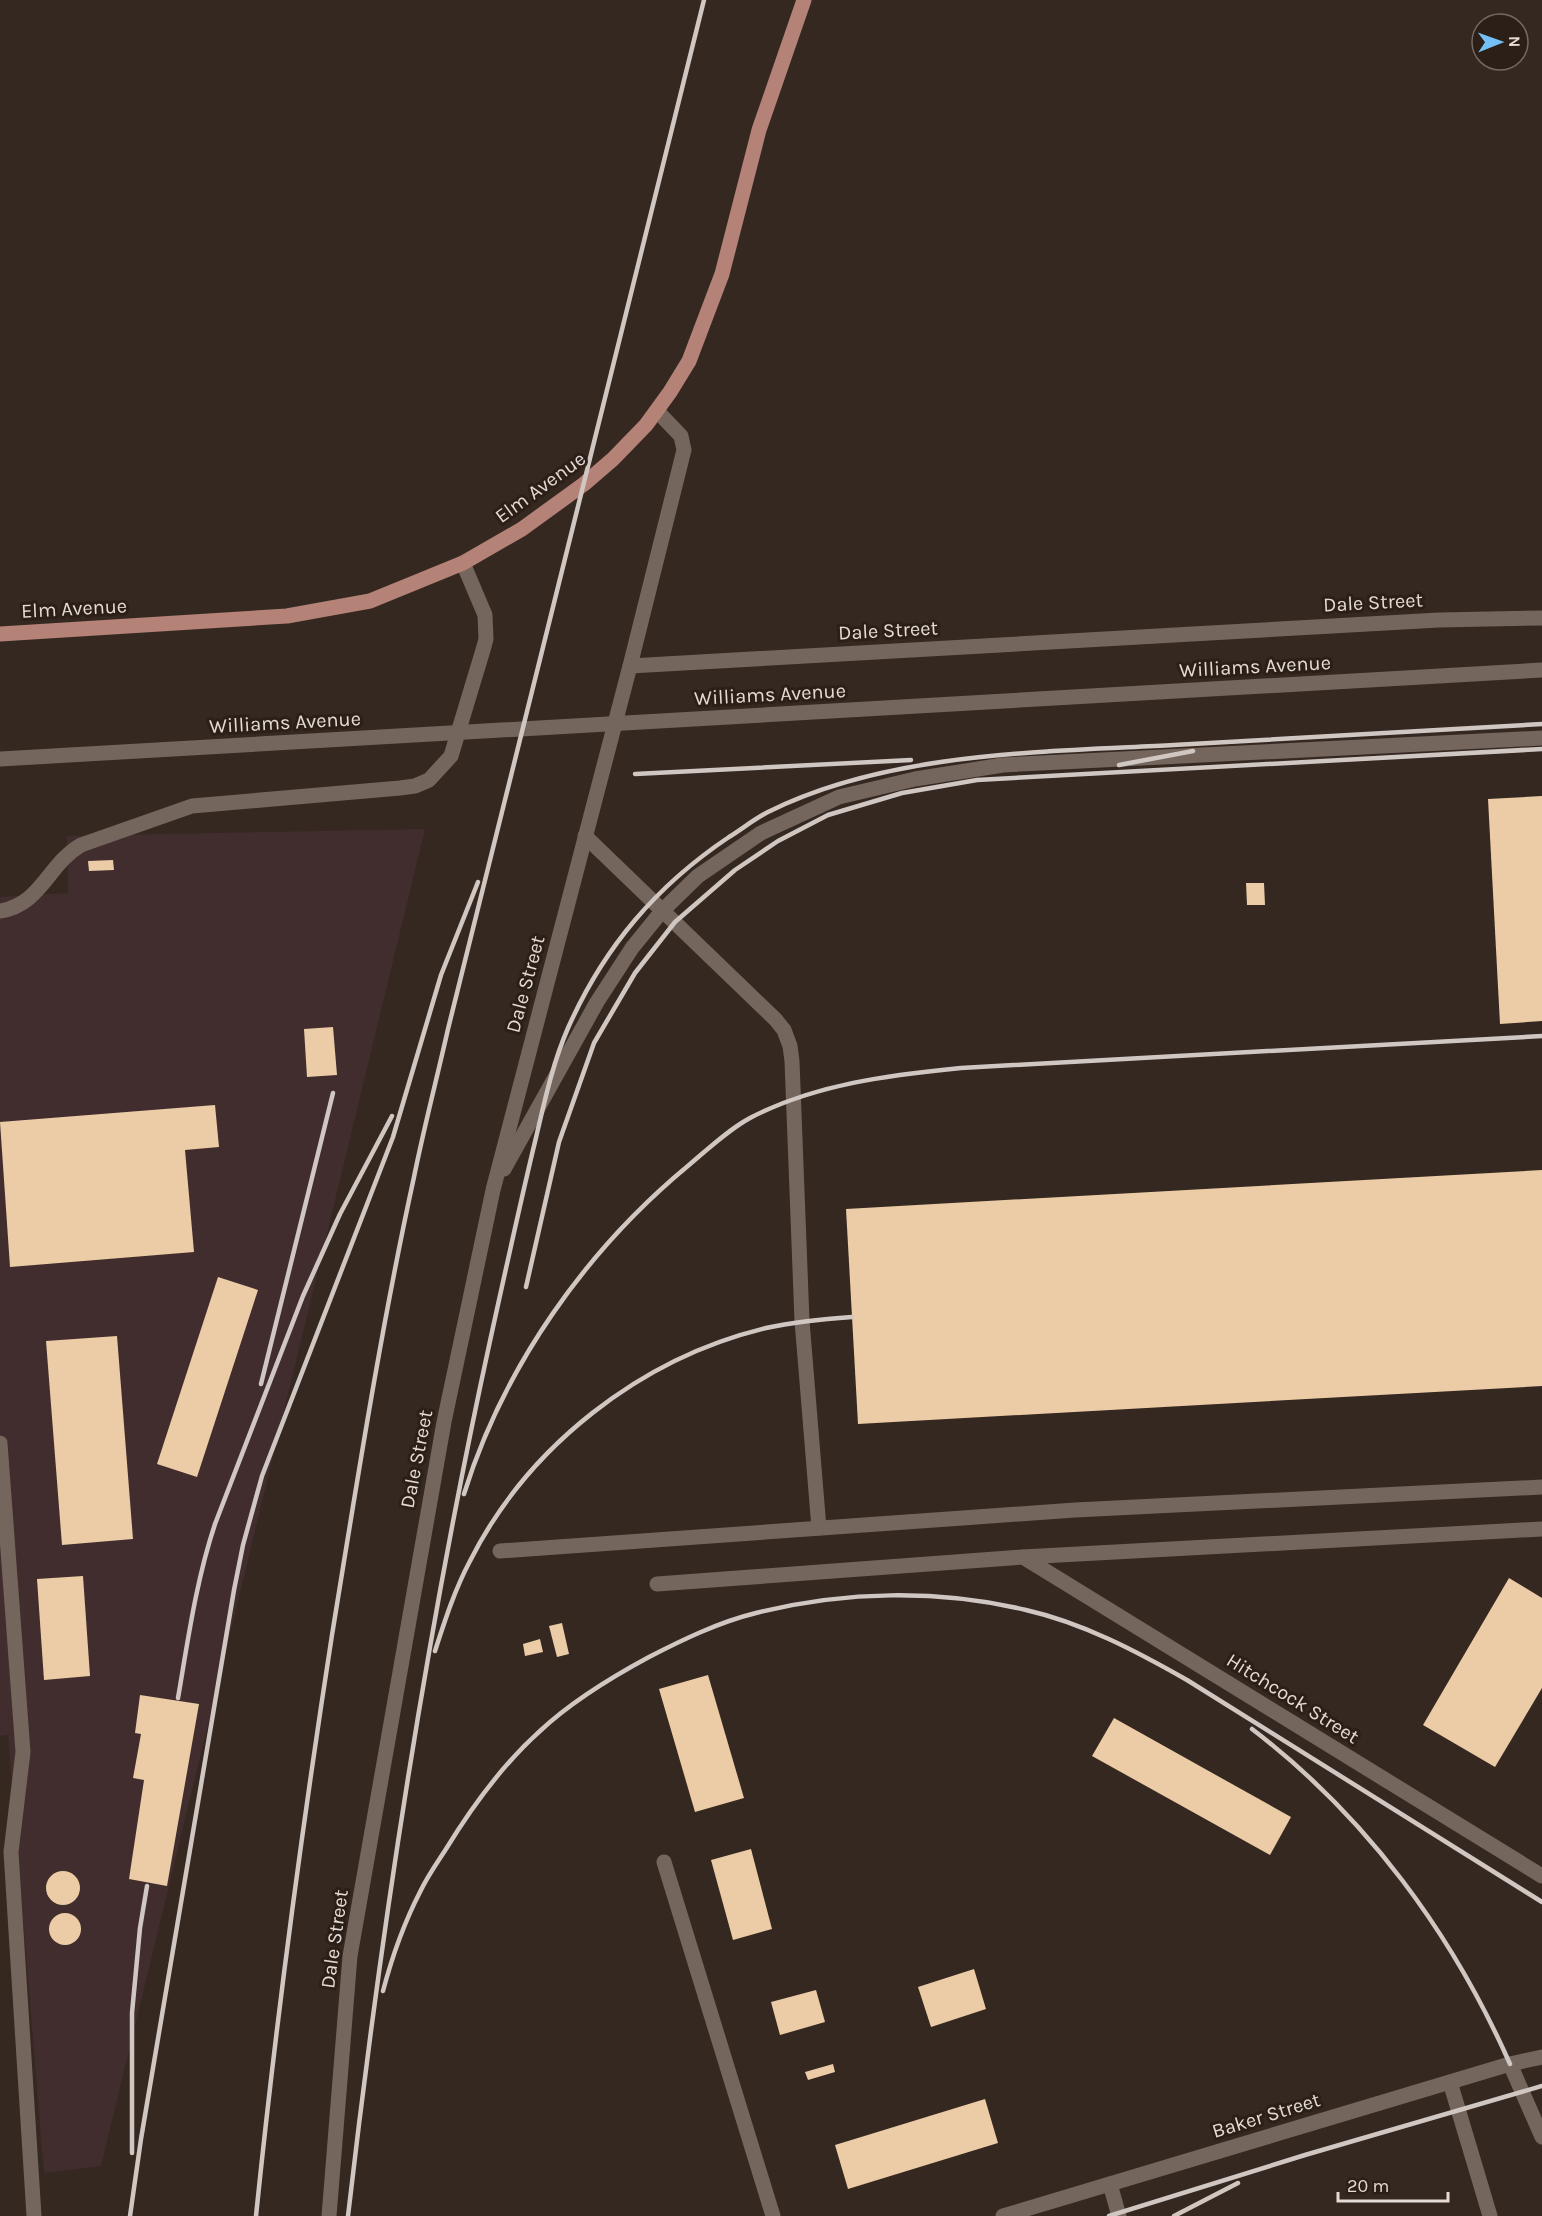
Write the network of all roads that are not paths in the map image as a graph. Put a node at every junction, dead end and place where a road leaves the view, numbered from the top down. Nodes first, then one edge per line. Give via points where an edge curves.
1 (804, 0) edge
2 (657, 411) junction
3 (463, 563) junction
4 (1542, 618) edge
5 (0, 634) edge
6 (630, 666) junction
7 (1542, 670) edge
8 (1542, 738) edge
9 (0, 759) edge
10 (585, 836) junction
11 (0, 911) edge
12 (662, 911) junction
13 (493, 1190) junction
14 (0, 1443) edge
15 (1542, 1487) edge
16 (819, 1528) junction
17 (1542, 1529) edge
18 (500, 1551) dead end
19 (1023, 1557) junction
20 (657, 1584) dead end
21 (664, 1862) dead end
22 (1542, 1876) edge
23 (1542, 2058) edge
24 (1510, 2064) junction
25 (1450, 2082) junction
26 (1542, 2137) edge
27 (1110, 2184) junction
28 (34, 2216) edge
29 (329, 2216) edge
30 (773, 2216) edge
31 (1003, 2216) edge
32 (1119, 2216) edge
33 (1490, 2216) edge

1 - 2 main road, Elm Avenue via 759,130 709,312 689,361
2 - 3 main road, Elm Avenue via 585,484 522,529
2 - 6 street via 681,436 684,450
3 - 5 main road, Elm Avenue via 370,601 287,616
3 - 11 street via 482,603 486,639 451,756 429,780 400,788 183,809 81,845 60,862 28,901
4 - 6 street, Dale Street via 1427,620
6 - 10 street, Dale Street
7 - 9 street, Williams Avenue
8 - 12 street via 1003,765 915,779 839,797 761,833 698,876
10 - 12 street
10 - 13 street, Dale Street
12 - 13 street via 597,1002
12 - 16 street via 776,1020 790,1046 802,1321
13 - 29 street, Dale Street via 442,1434 350,1956
14 - 28 street via 23,1752 11,1852
15 - 16 street via 1075,1510
16 - 18 street
17 - 19 street
19 - 20 street
19 - 22 street, Hitchcock Street
21 - 30 street
23 - 24 street, Baker Street
24 - 25 street, Baker Street
24 - 26 street
25 - 27 street, Baker Street
25 - 33 street
27 - 31 street, Baker Street
27 - 32 street

